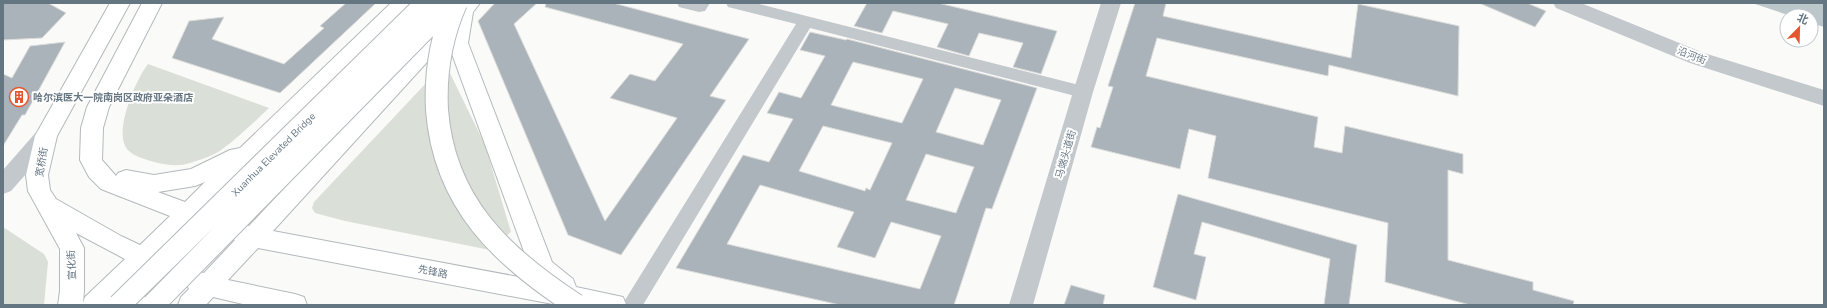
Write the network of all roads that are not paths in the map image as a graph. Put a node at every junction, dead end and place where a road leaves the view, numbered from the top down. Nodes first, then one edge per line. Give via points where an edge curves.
1 (120, 3) edge
2 (152, 3) edge
3 (403, 3) edge
4 (427, 3) edge
5 (685, 3) edge
6 (702, 3) edge
7 (734, 3) edge
8 (1563, 3) edge
9 (460, 4) edge
10 (1108, 4) edge
11 (806, 21) junction
12 (1083, 92) junction
13 (1824, 98) edge
14 (46, 136) junction
15 (255, 148) junction
16 (97, 171) junction
17 (3, 185) edge
18 (48, 206) junction
19 (188, 213) junction
20 (252, 237) junction
21 (143, 257) junction
22 (208, 286) junction
23 (577, 301) edge
24 (70, 305) edge
25 (94, 305) edge
26 (119, 305) edge
27 (153, 305) edge
28 (190, 305) edge
29 (295, 305) edge
30 (614, 305) edge
31 (632, 305) edge
32 (1022, 305) edge

1 - 14 highway, 宽桥街
2 - 16 highway via 98,107 90,147 91,160
3 - 15 highway
4 - 26 highway, Xuanhua Elevated Bridge, bridge
5 - 6 street via 699,6
7 - 11 street
8 - 13 street, 沿河街 via 1697,58
9 - 20 highway
9 - 23 highway via 458,43 542,268
9 - 23 highway, bridge via 448,19 439,53 435,85 443,152 457,187 482,224 512,258 550,288
9 - 27 highway, Xuanhua Elevated Bridge, bridge
10 - 12 street, 马端头道街
11 - 12 street
11 - 31 street
12 - 32 street, 马端头道街
14 - 17 street
14 - 18 highway, 宽桥街 via 37,175 39,191
15 - 16 highway via 195,177 154,184 126,180
15 - 19 highway
16 - 19 highway via 109,183
18 - 21 highway
18 - 24 highway, 宣化街 via 72,248
19 - 20 highway
19 - 21 highway
20 - 22 highway
20 - 23 highway, 先锋路
21 - 22 highway
21 - 25 highway
22 - 28 highway
22 - 29 highway
23 - 30 highway, 先锋路

